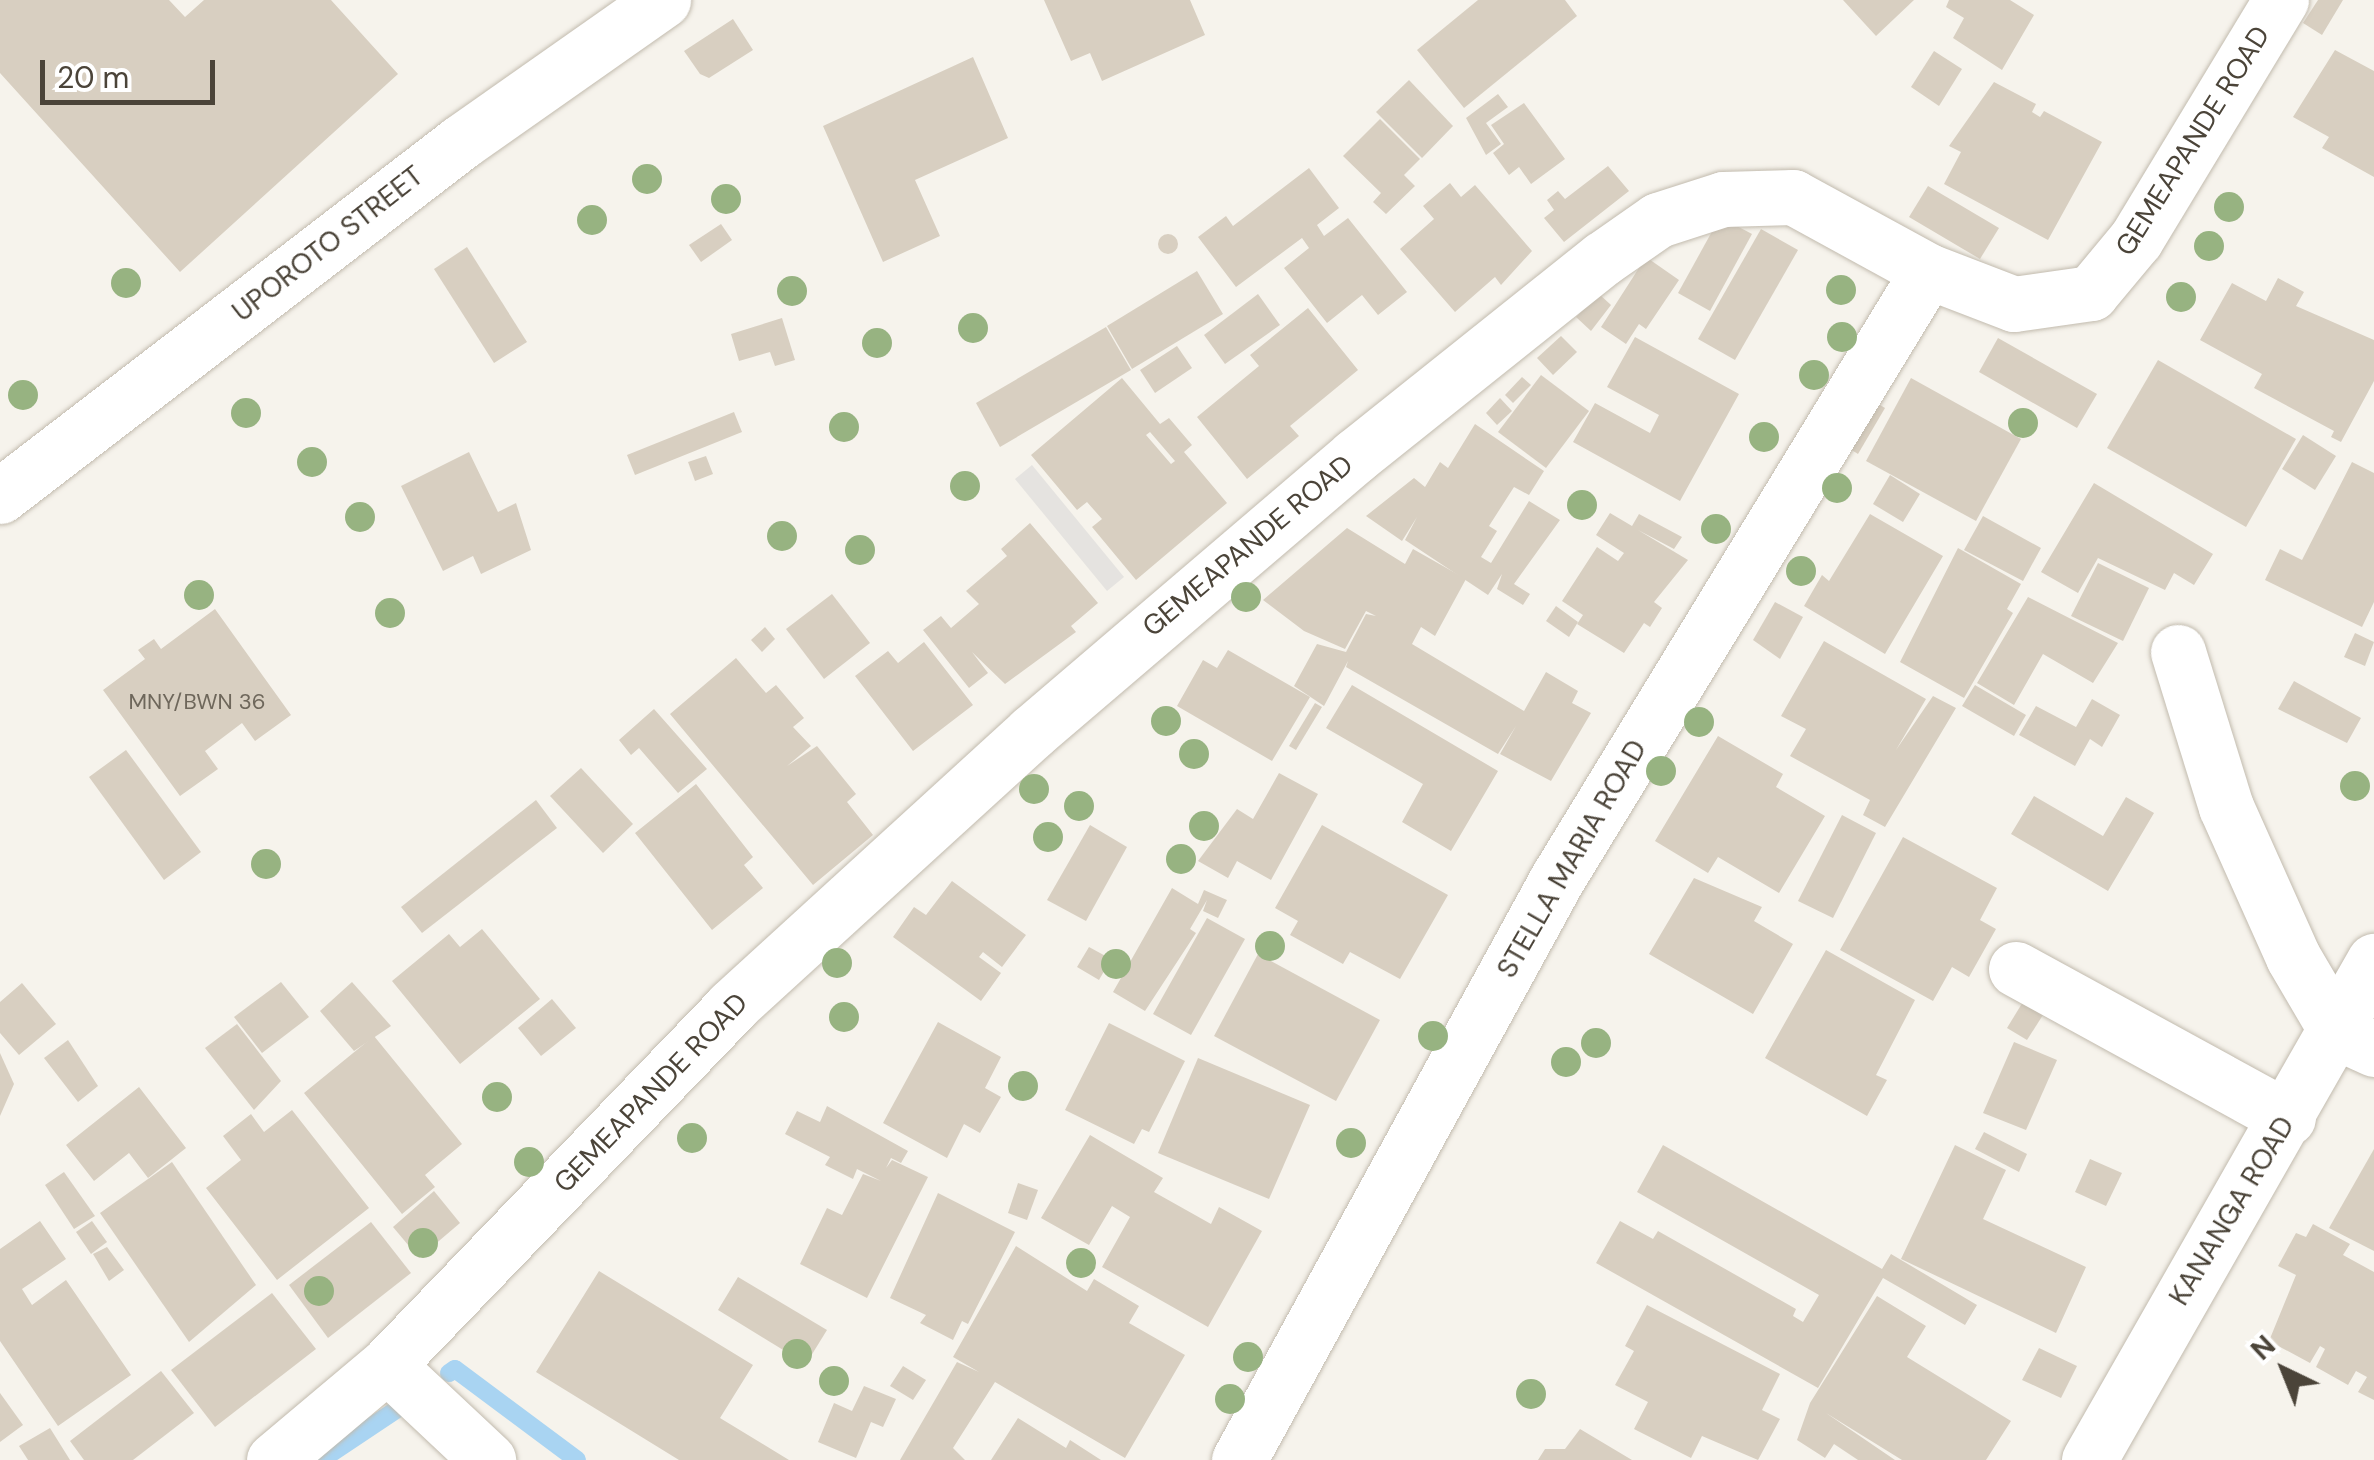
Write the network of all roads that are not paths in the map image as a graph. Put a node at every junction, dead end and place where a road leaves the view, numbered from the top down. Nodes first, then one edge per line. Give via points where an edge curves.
1 (663, 0) edge
2 (2282, 0) edge
3 (1928, 272) junction
4 (0, 496) edge
5 (2178, 652) dead end
6 (2374, 962) edge
7 (2016, 970) dead end
8 (2356, 1040) edge
9 (2288, 1118) junction
10 (387, 1365) junction
11 (274, 1460) edge
12 (488, 1460) edge
13 (1239, 1460) edge
14 (2088, 1460) edge

1 - 4 street, UPOROTO STREET via 461,142
2 - 3 street, GEMEAPANDE ROAD via 2136,239 2091,293 2014,304
3 - 10 street, GEMEAPANDE ROAD via 1792,197 1724,199 1658,220 1602,258 1179,603 926,828 732,1006
3 - 13 street, STELLA MARIA ROAD via 1557,880
5 - 8 street via 2226,807 2293,957
6 - 8 street, KANANGA ROAD
7 - 9 street
8 - 9 street, KANANGA ROAD
9 - 14 street, KANANGA ROAD
10 - 11 street, GEMEAPANDE ROAD
10 - 12 street

